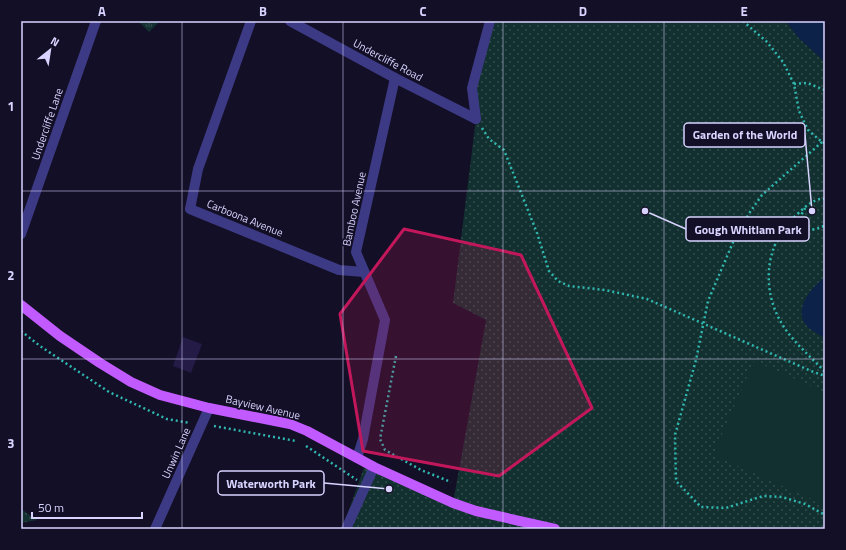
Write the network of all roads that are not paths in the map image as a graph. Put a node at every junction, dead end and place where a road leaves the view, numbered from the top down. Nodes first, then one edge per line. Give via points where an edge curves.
1 (96, 21) edge
2 (252, 21) edge
3 (290, 21) edge
4 (490, 21) edge
5 (395, 78) junction
6 (21, 234) edge
7 (364, 272) junction
8 (21, 305) edge
9 (209, 408) junction
10 (358, 458) junction
11 (374, 466) junction
12 (155, 529) edge
13 (346, 529) edge
14 (555, 529) edge

1 - 6 street, Undercliffe Lane
2 - 7 street, Carboona Avenue via 198,169 190,209 339,270
3 - 5 street, Undercliffe Road
4 - 5 street, Undercliffe Road via 472,88 476,118
5 - 7 street, Bamboo Avenue via 356,252
7 - 10 street, Bamboo Avenue via 385,320
8 - 9 main road, Bayview Avenue via 60,336 131,382 160,395
9 - 10 main road, Bayview Avenue via 290,424
9 - 12 street, Unwin Lane
10 - 11 main road, Bayview Avenue
11 - 13 street
11 - 14 main road, Bayview Avenue via 453,504

